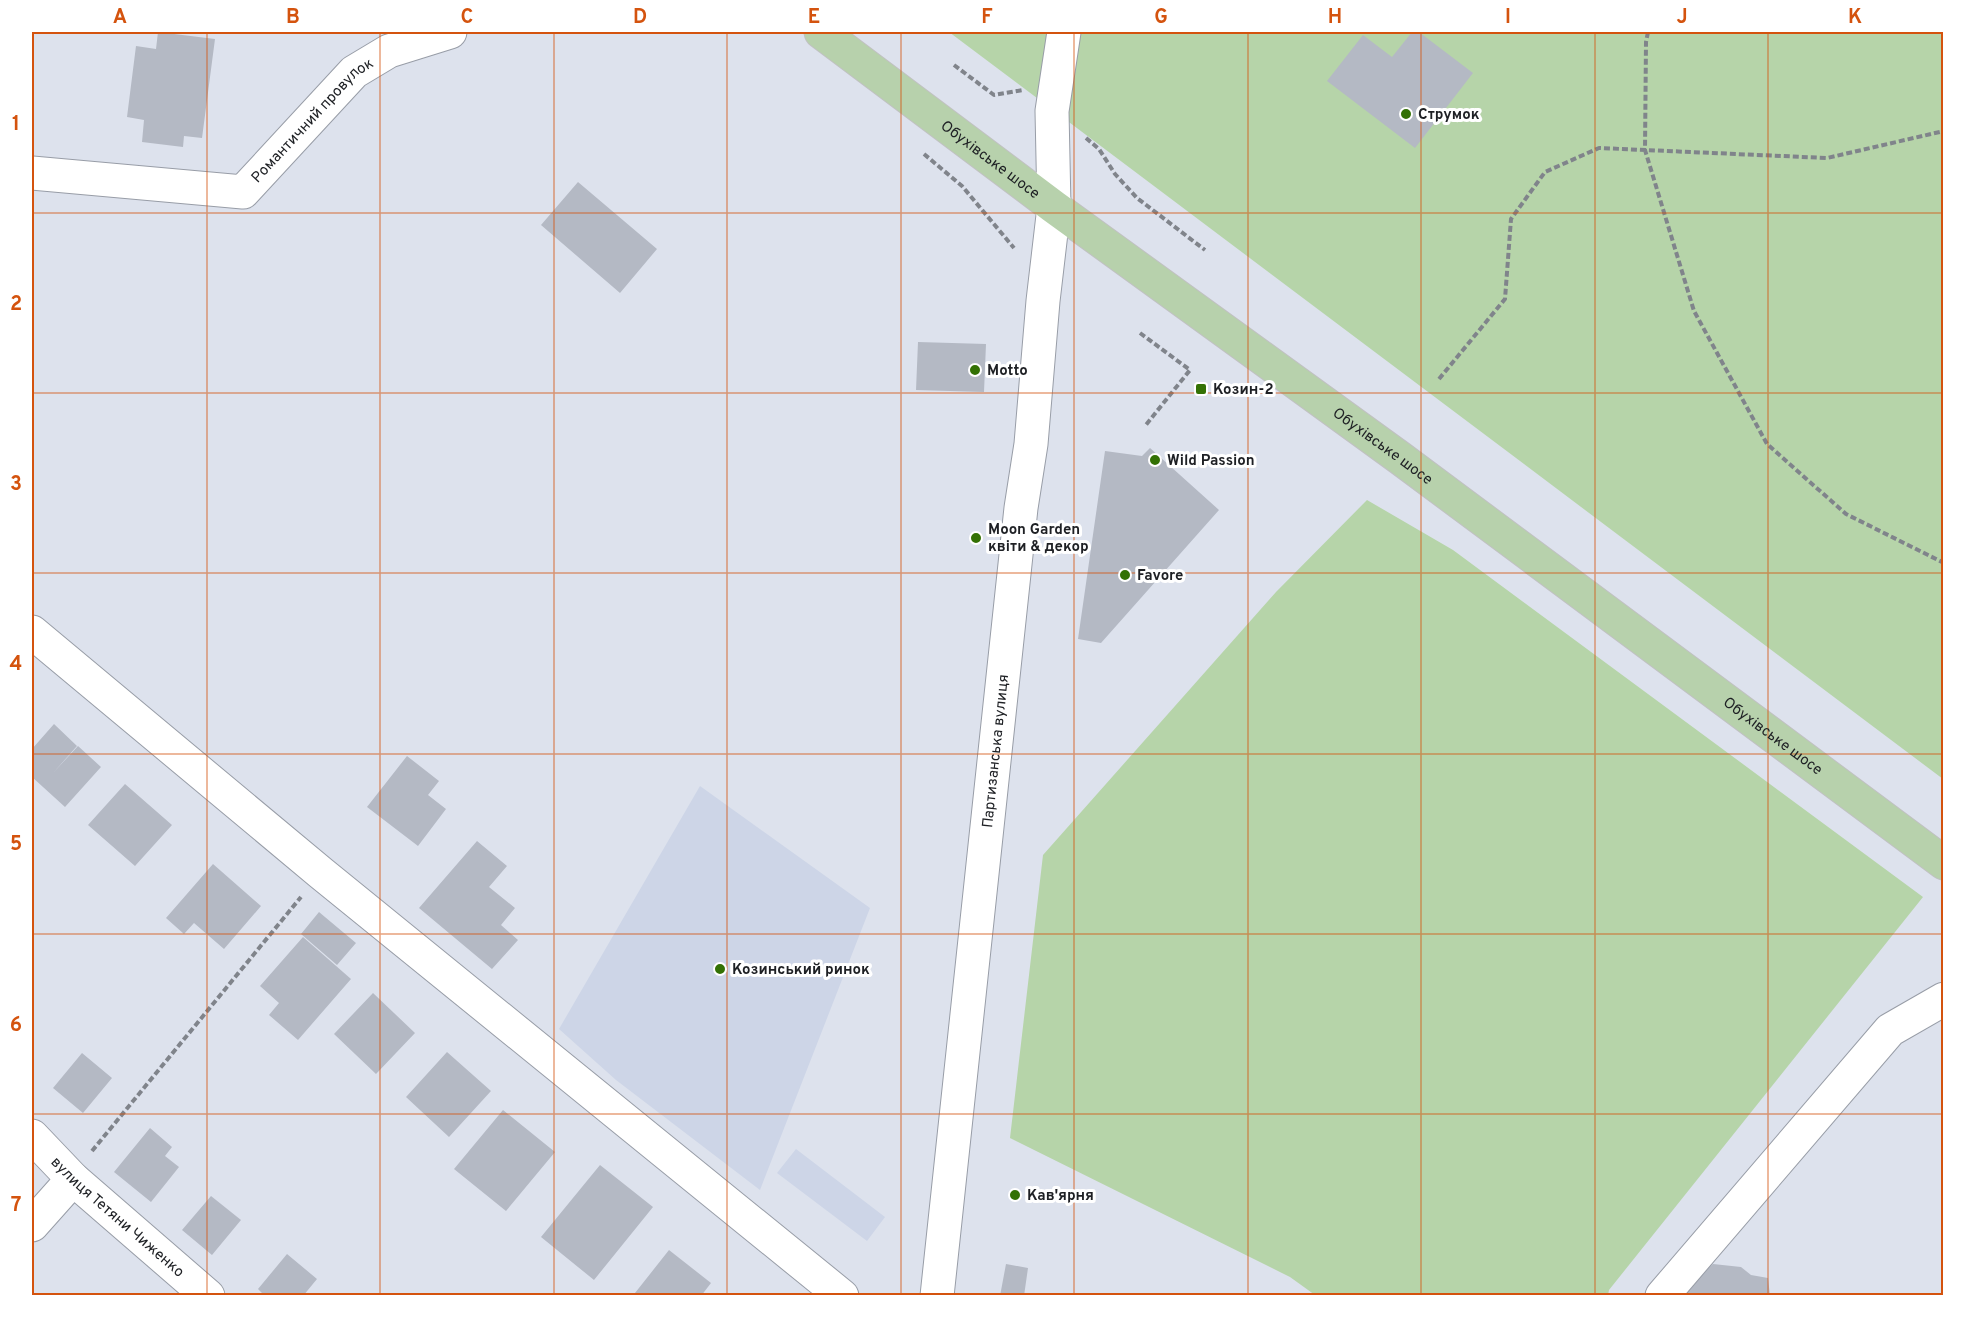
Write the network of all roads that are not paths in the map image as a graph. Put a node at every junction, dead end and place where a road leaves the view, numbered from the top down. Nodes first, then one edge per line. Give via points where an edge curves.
1 (450, 32) edge
2 (821, 32) edge
3 (1064, 32) edge
4 (32, 173) edge
5 (1054, 207) junction
6 (32, 632) edge
7 (1944, 863) edge
8 (1944, 999) edge
9 (32, 1136) edge
10 (73, 1179) junction
11 (32, 1225) edge
12 (208, 1296) edge
13 (842, 1296) edge
14 (937, 1296) edge
15 (1662, 1296) edge

1 - 4 street, Романтичний провулок via 390,51 354,72 243,192
2 - 5 main road, Обухівське шосе
3 - 5 street, Партизанська вулиця via 1052,111
5 - 7 main road, Обухівське шосе via 1400,458
5 - 14 street, Партизанська вулиця
6 - 13 street via 321,873
8 - 15 street via 1890,1030
9 - 10 street, вулиця Тетяни Чиженко
10 - 11 street
10 - 12 street, вулиця Тетяни Чиженко

